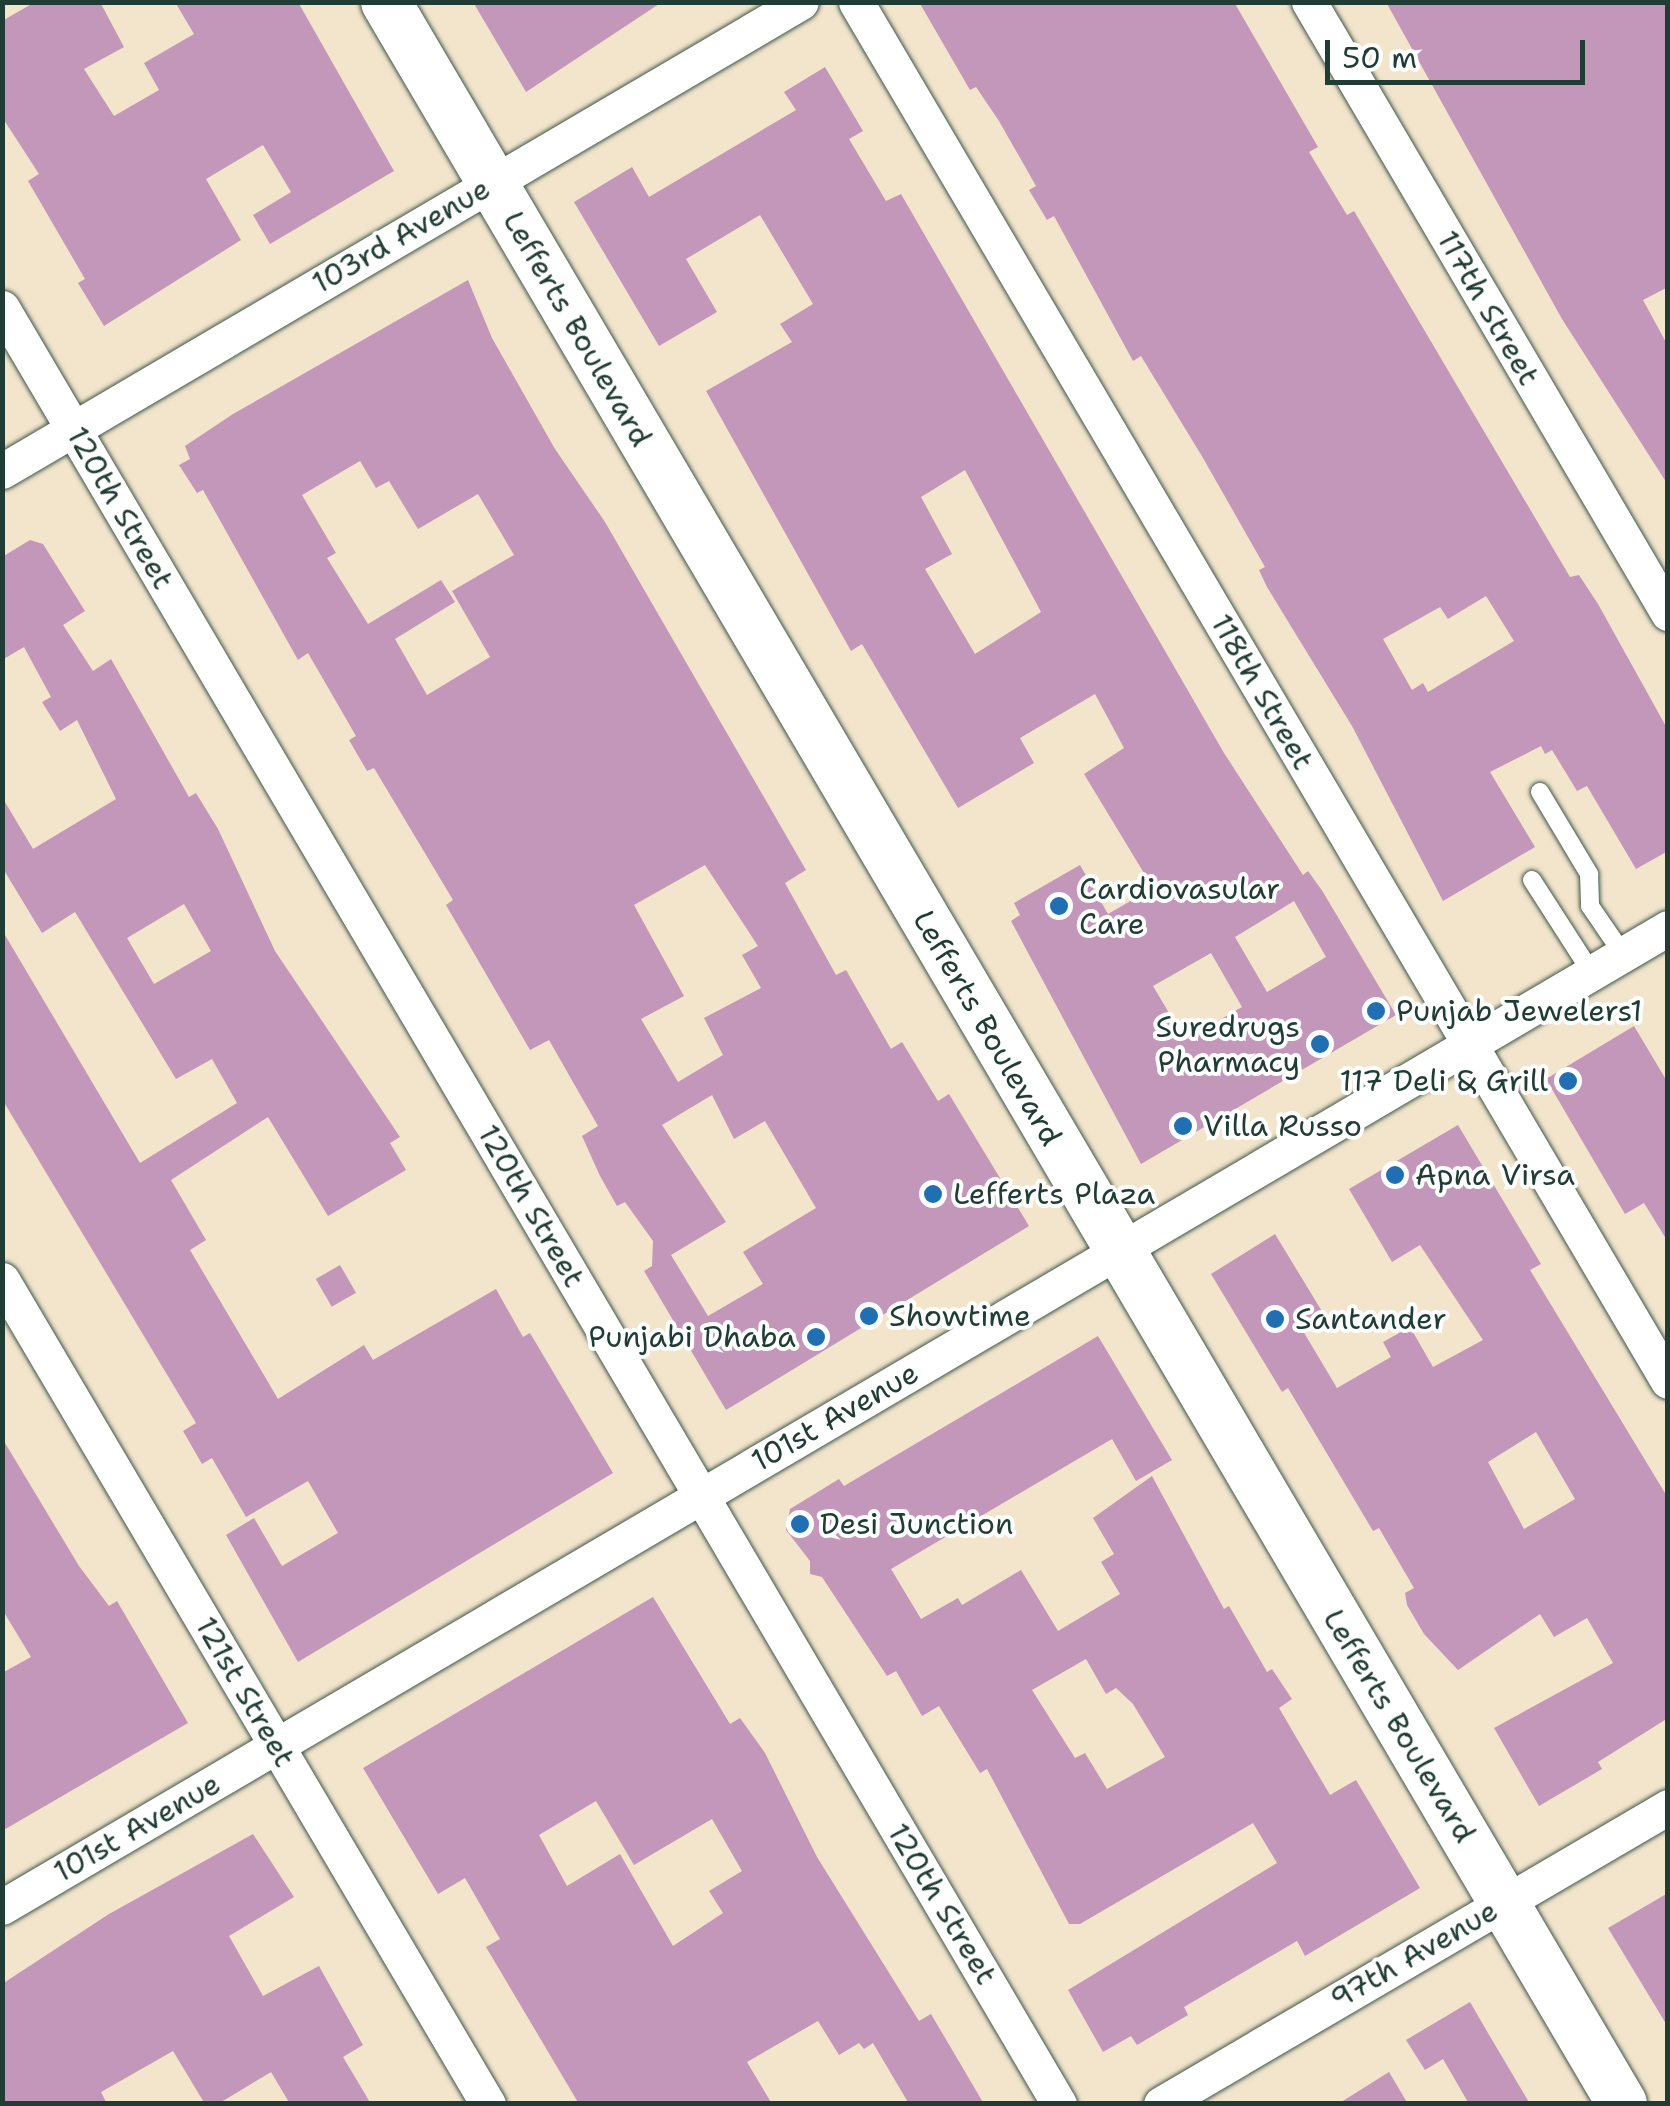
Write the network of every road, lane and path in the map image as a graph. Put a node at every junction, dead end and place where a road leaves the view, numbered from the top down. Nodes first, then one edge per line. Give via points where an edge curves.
1 (386, 2) edge
2 (801, 2) edge
3 (856, 2) edge
4 (1309, 2) edge
5 (492, 183) junction
6 (2, 308) edge
7 (74, 429) junction
8 (2, 471) edge
9 (1668, 613) edge
10 (1540, 792) dead end
11 (1532, 880) dead end
12 (1668, 928) edge
13 (1624, 954) junction
14 (1591, 972) junction
15 (1469, 1044) junction
16 (1117, 1251) junction
17 (2, 1280) edge
18 (1668, 1381) edge
19 (701, 1496) junction
20 (276, 1746) junction
21 (1668, 1806) edge
22 (1504, 1902) junction
23 (2, 1907) edge
24 (488, 2104) edge
25 (1059, 2104) edge
26 (1161, 2104) edge
27 (1622, 2104) edge

1 - 5 street, Lefferts Boulevard
2 - 5 street, 103rd Avenue
3 - 15 street, 118th Street
4 - 9 street, 117th Street
5 - 7 street, 103rd Avenue
5 - 16 street, Lefferts Boulevard
6 - 7 street, 120th Street
7 - 8 street, 103rd Avenue
7 - 19 street, 120th Street
10 - 13 lane via 1589,874 1590,906
11 - 14 lane
12 - 13 street, 101st Avenue
13 - 14 street, 101st Avenue
14 - 15 street, 101st Avenue
15 - 16 street, 101st Avenue
15 - 18 street, 118th Street
16 - 19 street, 101st Avenue
16 - 22 street, Lefferts Boulevard
17 - 20 street, 121st Street
19 - 20 street, 101st Avenue
19 - 25 street, 120th Street
20 - 23 street, 101st Avenue
20 - 24 street, 121st Street
21 - 22 street, 97th Avenue
22 - 26 street, 97th Avenue
22 - 27 street, Lefferts Boulevard

